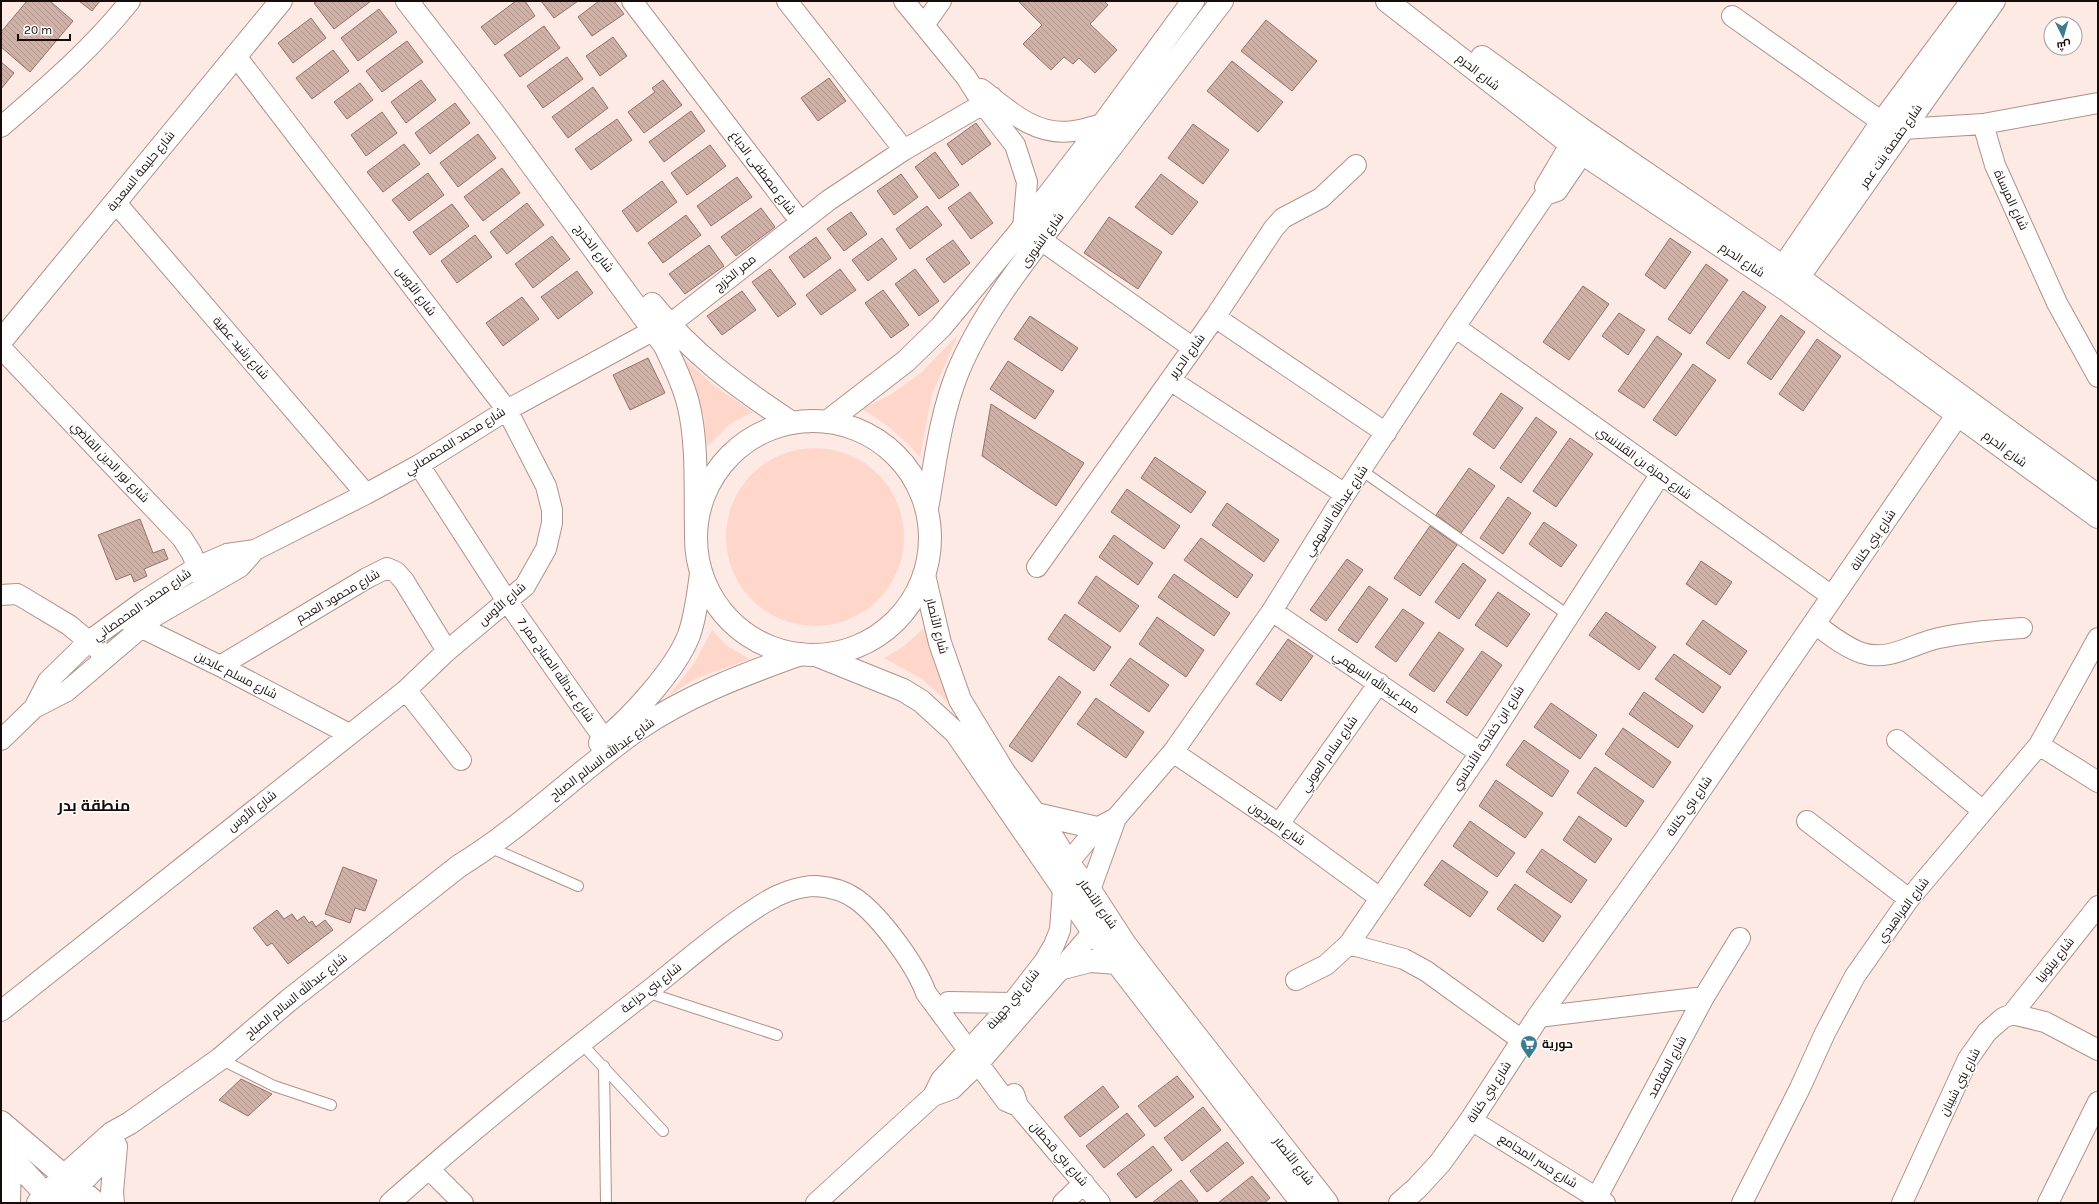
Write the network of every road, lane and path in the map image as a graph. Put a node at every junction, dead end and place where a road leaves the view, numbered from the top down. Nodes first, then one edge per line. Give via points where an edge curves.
1 (130, 1) edge
2 (281, 1) edge
3 (407, 1) edge
4 (422, 1) edge
5 (632, 1) edge
6 (787, 1) edge
7 (904, 1) edge
8 (941, 1) edge
9 (1193, 1) edge
10 (1222, 1) edge
11 (1387, 1) edge
12 (1404, 1) edge
13 (1972, 1) edge
14 (1994, 1) edge
15 (1732, 16) dead end
16 (924, 25) junction
17 (235, 55) junction
18 (987, 101) junction
19 (2098, 103) edge
20 (1882, 122) junction
21 (1103, 124) junction
22 (1983, 124) junction
23 (1, 127) edge
24 (1903, 129) junction
25 (1582, 140) junction
26 (904, 150) junction
27 (1356, 165) dead end
28 (116, 203) junction
29 (800, 221) junction
30 (1023, 228) junction
31 (1041, 240) junction
32 (1786, 279) junction
33 (1215, 317) junction
34 (1455, 327) junction
35 (662, 328) junction
36 (1, 341) edge
37 (1, 348) edge
38 (1193, 348) junction
39 (2098, 378) edge
40 (1170, 380) junction
41 (1963, 408) junction
42 (507, 410) junction
43 (827, 422) junction
44 (792, 423) junction
45 (1386, 433) junction
46 (419, 465) junction
47 (1361, 470) junction
48 (1660, 475) junction
49 (366, 494) junction
50 (1345, 494) junction
51 (2098, 496) edge
52 (927, 510) junction
53 (2098, 517) edge
54 (696, 530) junction
55 (255, 550) junction
56 (197, 567) junction
57 (1037, 567) dead end
58 (701, 574) junction
59 (924, 575) junction
60 (206, 585) junction
61 (1, 595) edge
62 (1833, 597) junction
63 (507, 601) junction
64 (1272, 612) junction
65 (122, 616) junction
66 (1568, 616) junction
67 (1815, 624) junction
68 (140, 628) junction
69 (2022, 628) dead end
70 (2098, 638) edge
71 (89, 641) junction
72 (447, 650) junction
73 (808, 655) junction
74 (106, 656) junction
75 (220, 666) junction
76 (1379, 683) junction
77 (406, 690) junction
78 (34, 708) junction
79 (349, 734) junction
80 (1, 740) edge
81 (605, 740) junction
82 (1897, 740) dead end
83 (2039, 745) junction
84 (1173, 752) junction
85 (1480, 754) junction
86 (461, 760) dead end
87 (2098, 782) edge
88 (1983, 811) junction
89 (1036, 814) junction
90 (1116, 818) junction
91 (1807, 821) dead end
92 (1279, 824) junction
93 (1097, 828) junction
94 (489, 846) junction
95 (1068, 863) junction
96 (459, 866) junction
97 (578, 886) dead end
98 (1063, 889) junction
99 (1090, 890) junction
100 (1380, 898) junction
101 (1909, 899) junction
102 (2098, 906) edge
103 (1094, 932) junction
104 (1740, 938) dead end
105 (1349, 944) junction
106 (1118, 963) junction
107 (1063, 968) junction
108 (919, 975) junction
109 (1296, 980) dead end
110 (646, 992) junction
111 (1704, 997) junction
112 (948, 1002) junction
113 (1012, 1003) junction
114 (1, 1011) edge
115 (2012, 1014) junction
116 (1538, 1017) junction
117 (777, 1035) dead end
118 (1186, 1038) junction
119 (1523, 1041) junction
120 (580, 1042) junction
121 (2098, 1050) edge
122 (978, 1052) junction
123 (220, 1059) junction
124 (604, 1066) junction
125 (2098, 1102) edge
126 (331, 1105) dead end
127 (1471, 1120) junction
128 (1, 1122) edge
129 (130, 1123) junction
130 (663, 1131) dead end
131 (116, 1146) junction
132 (6, 1152) edge
133 (1277, 1155) junction
134 (429, 1169) junction
135 (71, 1181) junction
136 (1084, 1183) junction
137 (1601, 1200) edge
138 (50, 1201) edge
139 (9, 1203) edge
140 (96, 1203) edge
141 (113, 1203) edge
142 (390, 1203) edge
143 (463, 1203) edge
144 (606, 1203) edge
145 (816, 1203) edge
146 (1063, 1203) edge
147 (1100, 1203) edge
148 (1302, 1203) edge
149 (1327, 1203) edge
150 (1400, 1203) edge
151 (1742, 1203) edge
152 (1902, 1203) edge
153 (2048, 1203) edge

1 - 23 street via 87,50
2 - 17 street, شارع حليمة السعدية
3 - 35 street, شارع الخدرج
4 - 35 street, شارع الخدرج
5 - 29 street, شارع مصطفى الدباغ
6 - 26 street
7 - 16 street
8 - 16 street
9 - 21 street, شارع الشورى
10 - 31 street, شارع الشورى
11 - 25 street, شارع الحرم
12 - 25 street, شارع الحرم
13 - 20 street, شارع حفصة بنت عمر
14 - 24 street, شارع حفصة بنت عمر
15 - 20 street
16 - 18 street
17 - 28 street, شارع حليمة السعدية
17 - 42 street, شارع الأوس
18 - 21 street via 1046,131 1073,131
18 - 26 street, شارع مصطفى الدباغ
18 - 30 street via 1015,145 1022,162 1027,182
19 - 22 street
20 - 24 street
20 - 32 street, شارع حفصة بنت عمر
21 - 30 street, شارع الشورى
22 - 24 street
22 - 39 street, شارع المرساة via 1995,165 2057,303
24 - 32 street, شارع حفصة بنت عمر
25 - 32 street, شارع الحرم
25 - 34 street, شارع عبدالله السهمي via 1545,185 1546,196
26 - 29 street, شارع مصطفى الدباغ
27 - 33 street, شارع الحرير via 1321,198 1283,218
28 - 36 street, شارع حليمة السعدية
28 - 49 street, شارع رشيد عطية
29 - 35 street, ممر الخزرج
30 - 43 street, شارع الشورى via 936,332 906,361
31 - 38 street
31 - 52 street, شارع الشورى via 993,307 957,374 941,430
32 - 41 street, شارع الحرم
33 - 38 street, شارع الحرير
33 - 45 street
34 - 45 street, شارع عبدالله السهمي
34 - 48 street, شارع حمزة بن القلانسي
35 - 42 street, شارع محمد المحمصاني
35 - 44 street, شارع الخدرج via 721,374
35 - 54 street, شارع الخدرج via 665,346 680,377 693,432
37 - 56 street, شارع نور الدين القاضي via 182,538
38 - 40 street, شارع الحرير
40 - 50 street
40 - 57 street, شارع الحرير
41 - 51 street, شارع الحرم
41 - 53 street, شارع الحرم
41 - 62 street, شارع بني كنانة
42 - 46 street, شارع محمد المحمصاني
42 - 63 street, شارع الأوس via 546,486 552,510 546,549 539,564 525,586
43 - 44 street
43 - 52 street via 848,426 868,434 891,451 914,478
44 - 54 street via 767,430 750,439 726,460 714,475 702,498
45 - 47 street, شارع عبدالله السهمي
46 - 49 street, شارع محمد المحمصاني
46 - 63 street, شارع عبدالله الصباح ممر 7
47 - 50 street, شارع عبدالله السهمي
47 - 66 lane
48 - 62 street, شارع حمزة بن القلانسي
48 - 66 street, شارع ابن خفاجة الأندلسي
49 - 55 street, شارع محمد المحمصاني
50 - 64 street, شارع عبدالله السهمي
52 - 59 street via 930,543
54 - 58 street via 696,549
55 - 56 street, شارع محمد المحمصاني via 227,554
55 - 60 street, شارع محمد المحمصاني via 240,567
56 - 60 street, شارع نور الدين القاضي
56 - 65 street, شارع محمد المحمصاني
58 - 73 street via 717,605 740,630 770,647
58 - 81 street, شارع عبدالله السالم الصباح via 695,615 679,655 644,701
59 - 73 street via 908,606 883,632 838,652
59 - 89 street, شارع الأنصار via 940,643 960,700 1004,772
60 - 68 street, شارع محمد المحمصاني
61 - 71 street via 17,594 69,625
62 - 67 street, شارع بني كنانة
63 - 72 street, شارع الأوس
63 - 81 street, شارع عبدالله الصباح ممر 7
64 - 76 street, ممر عبدالله السهمي
64 - 84 street, شارع عبدالله السهمي
65 - 68 street, شارع مسلم عابدين
65 - 71 street, شارع محمد المحمصاني
66 - 85 street, شارع ابن خفاجة الأندلسي
67 - 69 street via 1846,646 1871,655 1902,651 1938,638 1979,631
67 - 116 street, شارع بني كنانة via 1664,842
68 - 74 street, شارع محمد المحمصاني
68 - 75 street, شارع مسلم عابدين
70 - 83 street, شارع الفراهيدي
71 - 74 street
71 - 78 street, شارع محمد المحمصاني via 48,680
72 - 75 street, شارع محمود العجم via 404,581 388,568 372,575
72 - 77 street, شارع الأوس
73 - 94 street, شارع عبدالله السالم الصباح via 758,670 669,710 637,731
73 - 98 street, شارع الأنصار via 904,690 937,714 956,733
74 - 78 street, شارع محمد المحمصاني via 67,691
75 - 79 street, شارع مسلم عابدين
76 - 85 street, ممر عبدالله السهمي
76 - 92 street, شارع سلام العوني
77 - 79 street, شارع الأوس
77 - 86 street
78 - 80 street, شارع محمد المحمصاني
79 - 114 street, شارع الأوس
81 - 96 street, شارع عبدالله السالم الصباح via 476,840
82 - 88 street
83 - 87 street
83 - 88 street, شارع الفراهيدي
84 - 90 street, شارع عبدالله السهمي
84 - 92 street, شارع العرجون
85 - 100 street, شارع ابن خفاجة الأندلسي
88 - 101 street, شارع الفراهيدي
89 - 93 street
89 - 95 street, شارع الأنصار
90 - 93 street, شارع عبدالله السهمي
90 - 99 street, شارع عبدالله السهمي
91 - 101 street
92 - 100 street, شارع العرجون
93 - 95 street, شارع عبدالله السهمي
94 - 96 street, شارع عبدالله السالم الصباح
94 - 97 lane
95 - 98 street, شارع عبدالله السهمي
95 - 99 street, شارع الأنصار
96 - 123 street, شارع عبدالله السالم الصباح via 288,1001
98 - 103 street, شارع الأنصار
98 - 113 street, شارع بني جهينة via 1060,930 1054,945
99 - 103 street via 1095,912
99 - 118 street, شارع الأنصار
100 - 105 street, شارع ابن خفاجة الأندلسي
101 - 151 street, شارع الفراهيدي via 1855,976
102 - 115 street, شارع بيتونيا
103 - 106 street, شارع الأنصار
103 - 107 street, شارع بني جهينة
104 - 111 street, شارع المقاصد
105 - 109 street, شارع ابن خفاجة الأندلسي via 1326,965
105 - 119 street via 1404,959 1426,971
106 - 107 street via 1090,961
106 - 118 street, شارع الأنصار
107 - 122 street, شارع بني جهينة
108 - 110 street, شارع بني خزاعة via 874,916 855,898 836,889 815,886 789,890 764,902
108 - 112 street, شارع بني خزاعة via 934,985
108 - 122 street, شارع بني خزاعة via 926,993
110 - 117 lane
110 - 120 street, شارع بني خزاعة
111 - 116 street
111 - 137 street, شارع المقاصد
112 - 113 street
112 - 122 street, شارع بني خزاعة
113 - 122 street, شارع بني جهينة
115 - 121 street via 2045,1022
115 - 152 street, شارع بني شيبان via 2003,1018 1987,1032 1968,1059
116 - 119 street, شارع بني كنانة
118 - 133 street, شارع الأنصار
119 - 127 street, شارع بني كنانة
120 - 124 lane
120 - 134 street, شارع بني خزاعة
122 - 136 street, شارع بني قحطان via 1006,1101 1018,1106
122 - 145 street, شارع بني جهينة via 941,1080 933,1096
123 - 126 lane via 274,1086
123 - 129 street, شارع عبدالله السالم الصباح
124 - 130 lane
124 - 144 lane
125 - 153 street
127 - 137 street, شارع جسر المجامع
127 - 150 street, شارع بني كنانة via 1440,1163
128 - 135 street
129 - 131 street, شارع عبدالله السالم الصباح
129 - 135 street, شارع عبدالله السالم الصباح via 112,1133
131 - 135 street, شارع عبدالله السالم الصباح
131 - 141 street
132 - 138 street
132 - 139 street
133 - 148 street, شارع الأنصار
133 - 149 street, شارع الأنصار
134 - 142 street, شارع بني خزاعة
134 - 143 street
135 - 138 street, شارع عبدالله السالم الصباح
135 - 140 street
136 - 146 street
136 - 147 street, شارع بني قحطان

